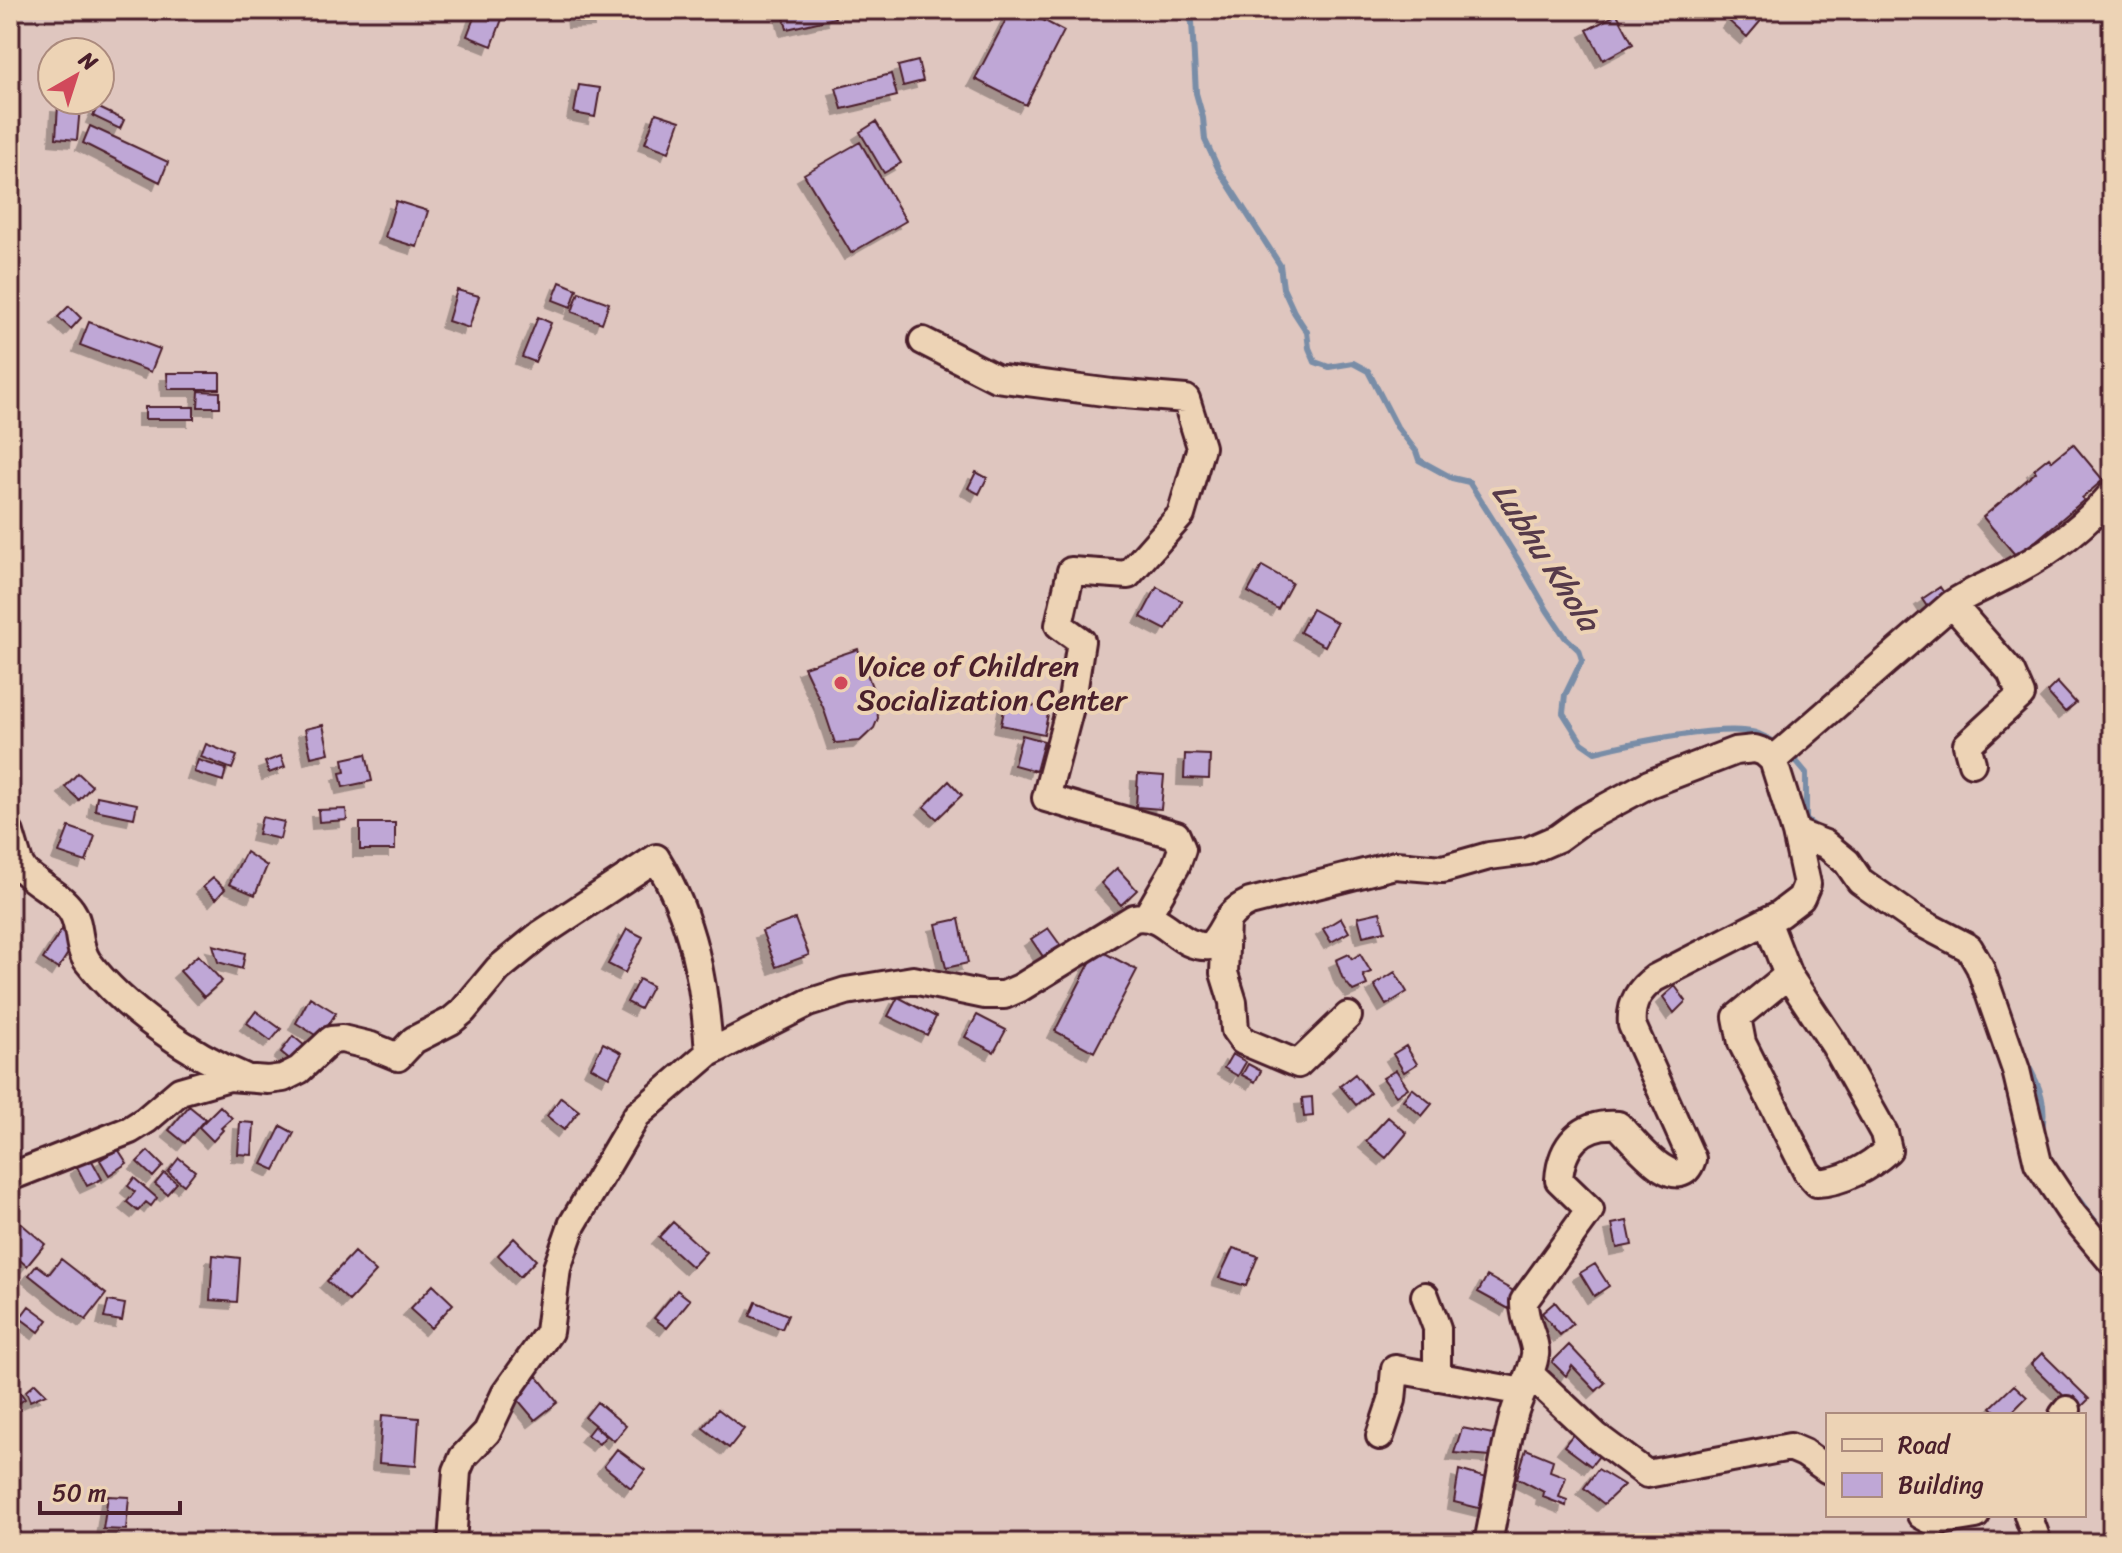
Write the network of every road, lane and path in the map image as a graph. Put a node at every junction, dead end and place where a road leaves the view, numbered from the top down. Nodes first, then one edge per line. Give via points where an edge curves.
1 (923, 341) dead end
2 (2112, 494) edge
3 (1952, 604) junction
4 (1782, 751) junction
5 (1972, 763) dead end
6 (10, 833) edge
7 (1796, 833) junction
8 (1147, 916) junction
9 (1226, 918) junction
10 (1767, 921) junction
11 (1788, 975) junction
12 (1348, 1016) dead end
13 (709, 1053) junction
14 (244, 1077) junction
15 (10, 1177) edge
16 (2112, 1262) edge
17 (1425, 1296) dead end
18 (1437, 1377) junction
19 (1525, 1385) junction
20 (1380, 1436) dead end
21 (1826, 1469) edge
22 (1925, 1517) edge
23 (1964, 1517) edge
24 (2029, 1517) edge
25 (452, 1543) edge
26 (1488, 1543) edge
27 (2038, 1543) edge

1 - 8 street via 996,378 1186,399 1201,447 1181,515 1128,575 1071,571 1059,625 1081,641 1072,700 1046,798 1176,835 1182,849 1176,866
2 - 3 street via 2063,543
3 - 4 street
3 - 5 street via 2011,672 2021,695 1967,745
4 - 7 street
4 - 9 street via 1735,751 1649,784 1528,851 1443,869 1395,865 1262,898
6 - 14 street via 24,871 70,907 82,953 104,980 154,1023 214,1064
7 - 10 street via 1807,884 1801,898
7 - 16 street via 1825,844 1860,881 1914,919 1969,948 2012,1057 2038,1163
8 - 9 street via 1199,947 1217,939
8 - 13 street via 1134,918 1004,995 913,980 846,991 808,1003
9 - 12 street via 1224,973 1235,1030 1243,1041 1298,1064
10 - 11 street
10 - 19 street via 1655,978 1633,1003 1632,1025 1692,1159 1690,1168 1672,1174 1661,1169 1618,1125 1588,1128 1565,1150 1559,1180 1590,1210 1524,1301 1536,1351
11 - 11 street via 1834,1044 1884,1133 1888,1150 1831,1183 1817,1183 1807,1172 1737,1027 1737,1017
13 - 14 street via 698,960 656,858 541,934 498,969 463,1011 414,1040 398,1057 371,1046 331,1040 283,1078
13 - 25 street via 637,1115 572,1225 557,1268 549,1332 457,1471
14 - 15 street via 180,1091 130,1130
17 - 18 street via 1437,1328
18 - 19 street via 1512,1390
18 - 20 street via 1395,1369
19 - 21 street via 1647,1474 1790,1447
19 - 26 street
22 - 23 street via 1934,1522
24 - 27 street

